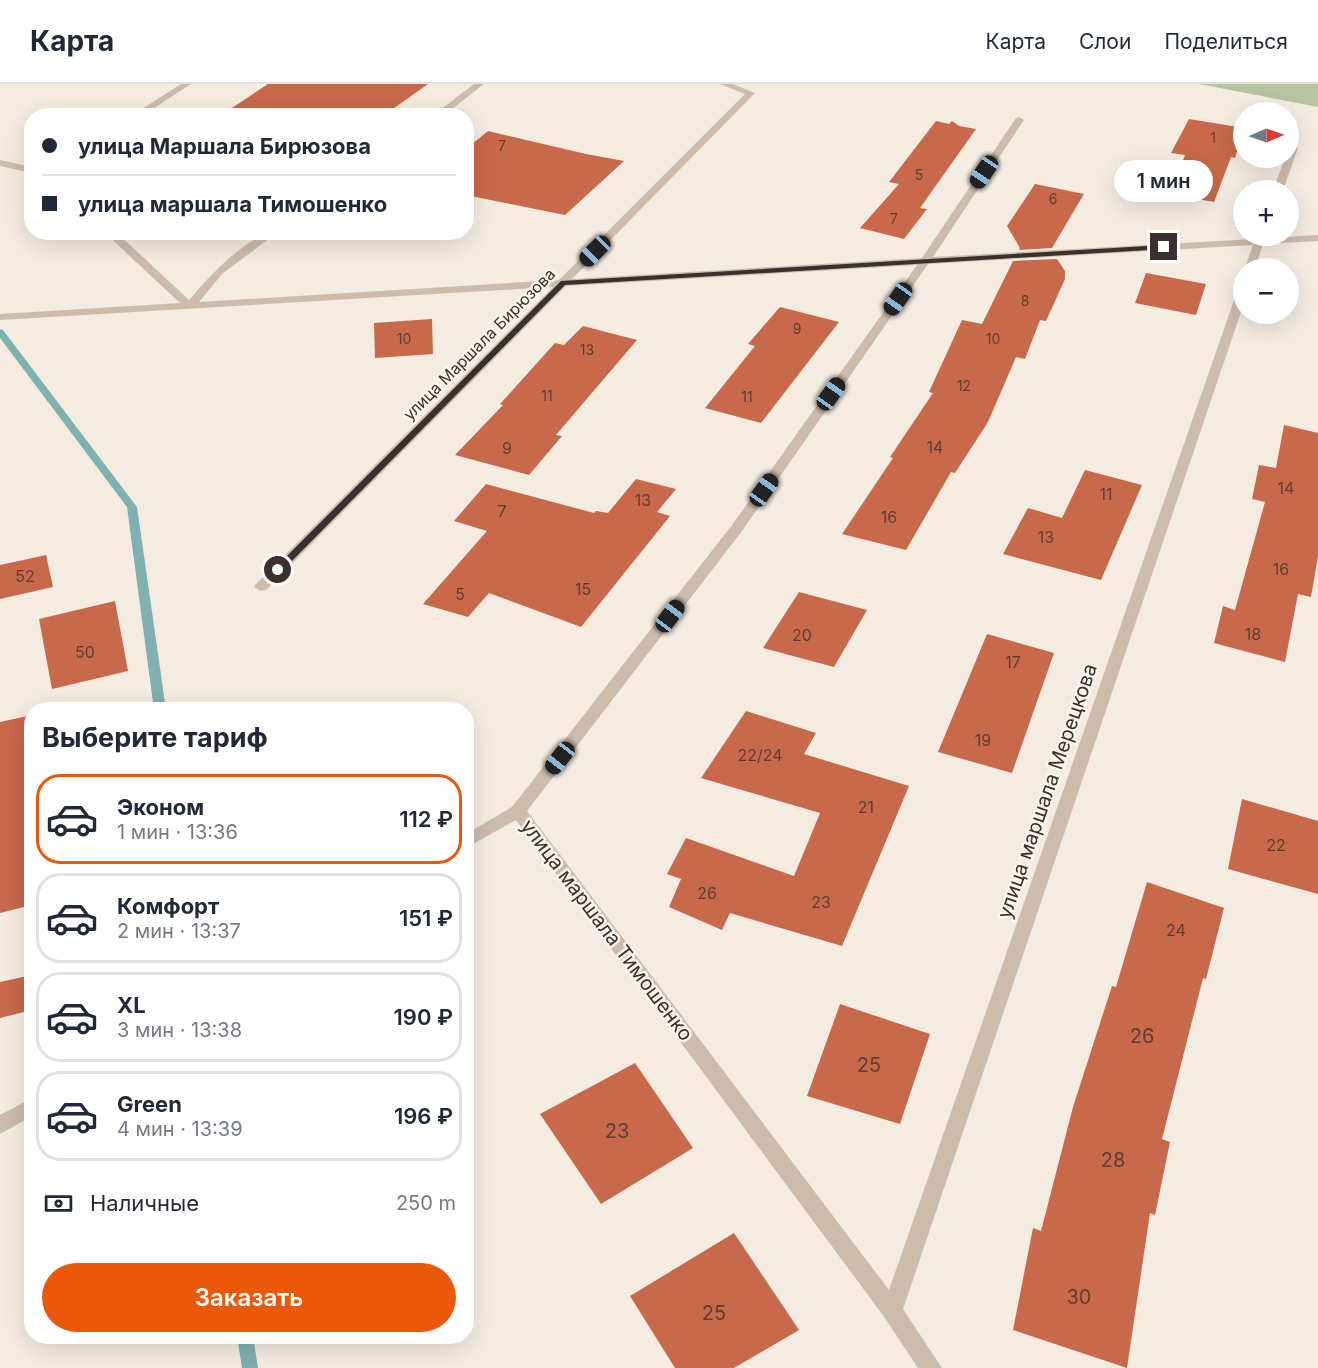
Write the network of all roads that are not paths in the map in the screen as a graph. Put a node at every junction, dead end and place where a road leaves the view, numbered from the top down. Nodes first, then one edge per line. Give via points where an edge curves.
1 (187, 84) edge
2 (480, 84) edge
3 (724, 84) edge
4 (148, 108) edge
5 (447, 108) edge
6 (1020, 120) dead end
7 (0, 163) edge
8 (24, 168) edge
9 (1299, 238) edge
10 (1318, 238) edge
11 (118, 240) edge
12 (262, 240) edge
13 (1233, 241) edge
14 (925, 261) junction
15 (563, 283) junction
16 (190, 306) junction
17 (1, 317) edge
18 (1233, 318) edge
19 (261, 587) dead end
20 (518, 812) junction
21 (474, 837) edge
22 (24, 1111) edge
23 (0, 1125) edge
24 (892, 1311) junction
25 (932, 1368) edge

1 - 4 street
2 - 5 street
3 - 15 street, улица Маршала Бирюзова via 751,93
6 - 14 street, улица маршала Тимошенко
7 - 8 street
9 - 10 street
11 - 16 street
12 - 16 street via 218,272
13 - 14 street
14 - 15 street
14 - 20 street, улица маршала Тимошенко via 737,528
15 - 16 street
15 - 19 street, улица Маршала Бирюзова
16 - 17 street
18 - 24 street, улица маршала Мерецкова
20 - 21 street
20 - 24 street, улица маршала Тимошенко
22 - 23 street
24 - 25 street, улица маршала Тимошенко

